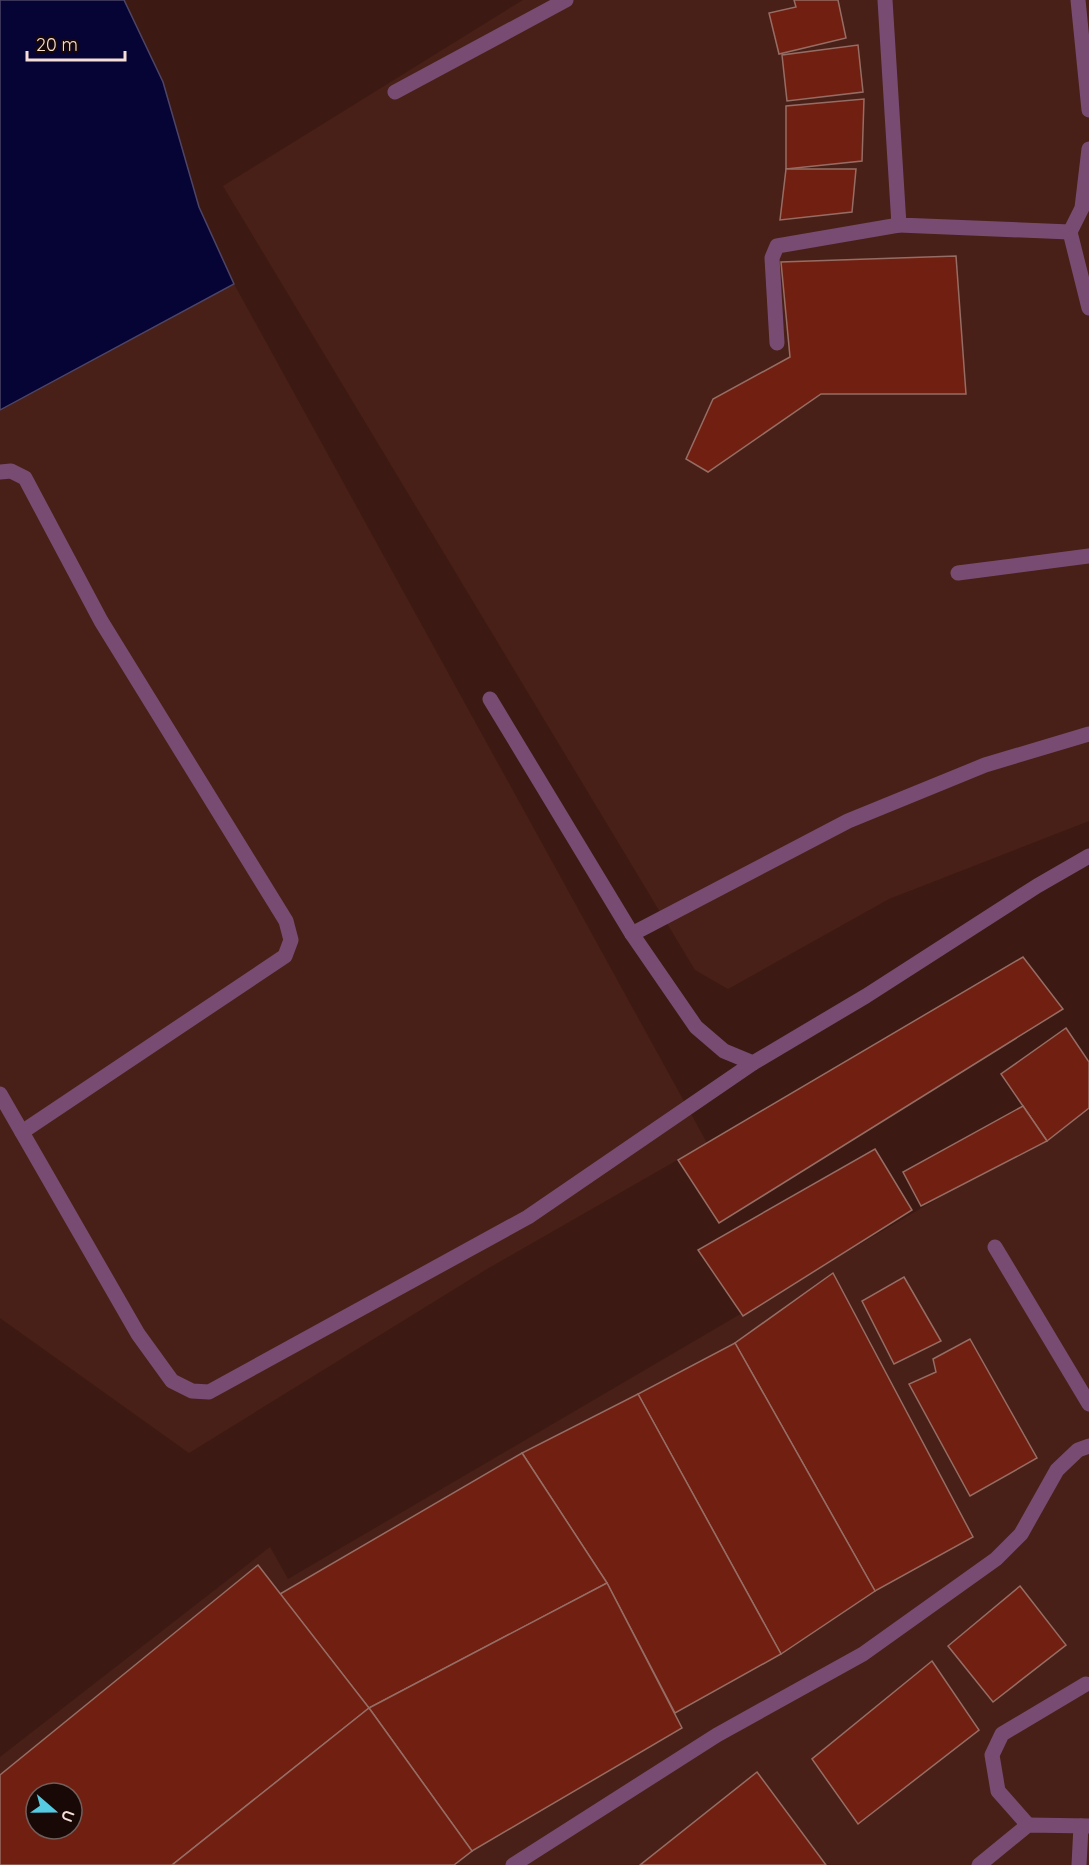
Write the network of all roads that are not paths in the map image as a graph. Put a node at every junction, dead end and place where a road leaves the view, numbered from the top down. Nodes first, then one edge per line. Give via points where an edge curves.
1 (566, 0) edge
2 (885, 0) edge
3 (1078, 0) edge
4 (395, 92) dead end
5 (1089, 110) edge
6 (1089, 149) edge
7 (899, 225) junction
8 (1070, 232) junction
9 (1089, 308) edge
10 (777, 343) dead end
11 (0, 472) edge
12 (1089, 556) edge
13 (958, 573) dead end
14 (490, 699) dead end
15 (1089, 734) edge
16 (1089, 856) edge
17 (632, 934) junction
18 (753, 1064) junction
19 (0, 1094) edge
20 (22, 1132) junction
21 (995, 1247) dead end
22 (1089, 1404) edge
23 (1089, 1446) edge
24 (1086, 1684) dead end
25 (1028, 1825) junction
26 (1085, 1826) edge
27 (513, 1865) edge
28 (979, 1865) edge
29 (1079, 1865) edge

1 - 4 lane
2 - 7 lane
3 - 5 lane
6 - 8 lane via 1082,208
7 - 8 lane
7 - 10 lane via 777,246 772,258
8 - 9 lane
11 - 20 lane via 11,471 25,478 101,621 286,921 291,940 285,956
12 - 13 lane
14 - 17 lane
15 - 17 lane via 985,765 848,821
16 - 18 lane
17 - 18 lane via 696,1027 724,1051
18 - 20 lane via 528,1217 209,1392 192,1391 172,1381 138,1334
19 - 20 lane
21 - 22 lane
23 - 27 lane via 1078,1450 1057,1470 1021,1534 996,1559 863,1654 717,1735
24 - 25 lane via 1002,1734 992,1755 999,1791
25 - 26 lane
25 - 28 lane
26 - 29 lane

